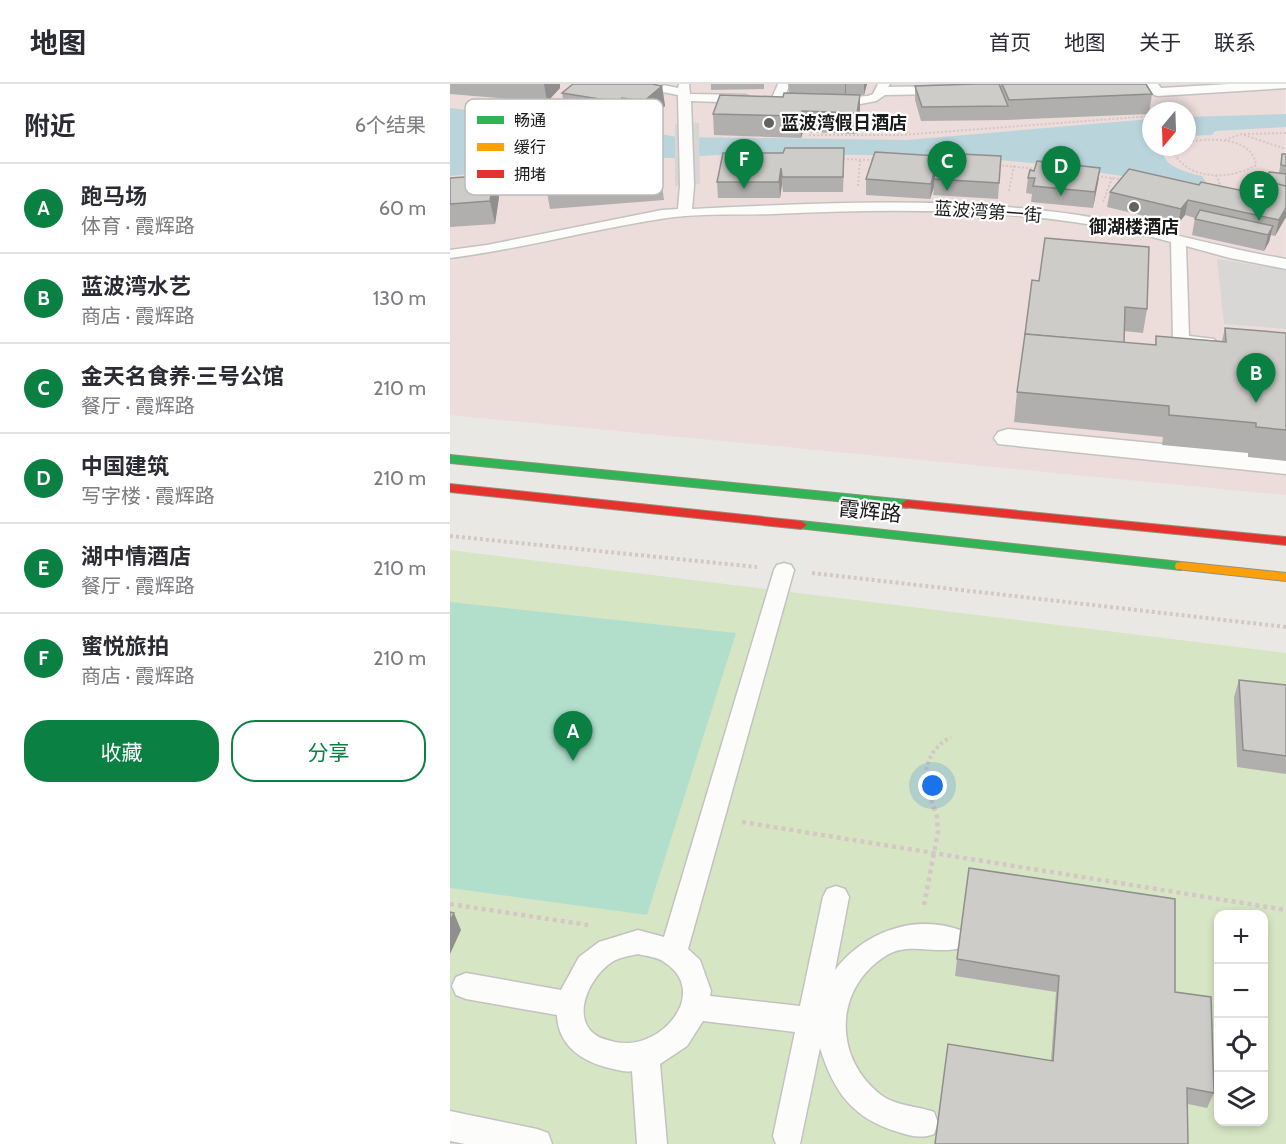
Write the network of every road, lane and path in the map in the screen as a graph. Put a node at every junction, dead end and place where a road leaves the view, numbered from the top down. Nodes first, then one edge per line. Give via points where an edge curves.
1 (641, 84) edge
2 (783, 84) edge
3 (1152, 84) edge
4 (1286, 84) edge
5 (882, 88) edge
6 (958, 90) edge
7 (684, 91) edge
8 (823, 102) edge
9 (1142, 117) edge
10 (1286, 133) edge
11 (1242, 134) junction
12 (808, 135) edge
13 (1196, 141) edge
14 (1223, 141) junction
15 (1286, 149) edge
16 (1175, 156) edge
17 (829, 159) edge
18 (881, 160) edge
19 (990, 165) edge
20 (1048, 170) edge
21 (1091, 175) edge
22 (1216, 175) junction
23 (1125, 180) edge
24 (1223, 191) edge
25 (685, 213) junction
26 (1178, 240) junction
27 (450, 254) edge
28 (1286, 264) edge
29 (1228, 344) edge
30 (1008, 438) dead end
31 (450, 459) edge
32 (1286, 465) edge
33 (450, 488) edge
34 (450, 536) edge
35 (1286, 541) edge
36 (784, 570) junction
37 (1286, 577) edge
38 (1286, 627) edge
39 (951, 737) dead end
40 (711, 818) junction
41 (935, 853) junction
42 (836, 897) dead end
43 (450, 904) edge
44 (1286, 910) edge
45 (918, 935) junction
46 (954, 939) dead end
47 (618, 946) junction
48 (674, 950) junction
49 (466, 986) dead end
50 (570, 1004) junction
51 (695, 1007) junction
52 (821, 1022) junction
53 (645, 1056) junction
54 (923, 1123) dead end
55 (450, 1126) edge
56 (789, 1136) dead end
57 (537, 1144) edge
58 (652, 1144) edge

1 - 7 lane
2 - 7 lane via 771,100
3 - 4 lane via 1158,92
5 - 6 lane
5 - 8 lane via 878,96 857,103
7 - 25 lane
9 - 12 path via 902,135
10 - 11 path
11 - 14 path
11 - 15 path
13 - 14 path
14 - 22 path via 1253,153 1256,165 1242,173
16 - 22 path via 1190,169
17 - 18 path
19 - 20 path
21 - 23 path
22 - 24 path
25 - 26 lane, 蓝波湾第一街 via 968,208 1075,219
25 - 27 lane, 蓝波湾第一街
26 - 28 lane, 蓝波湾第一街
26 - 29 lane via 1181,340
30 - 32 street
31 - 35 street, 霞辉路
33 - 37 street, 霞辉路
34 - 36 path
36 - 38 path
36 - 40 lane
39 - 41 path via 934,749 926,770 937,815
40 - 41 path
40 - 48 lane
41 - 44 path
41 - 45 path
42 - 52 lane
43 - 47 path via 592,926
45 - 46 lane
45 - 52 lane via 878,947 854,965
47 - 48 lane via 638,942
47 - 50 lane via 585,969
48 - 51 lane via 694,974
49 - 50 lane
50 - 53 lane via 578,1036 591,1048 625,1059
51 - 52 lane
51 - 53 lane via 689,1023 677,1037
52 - 54 lane via 848,1083 873,1106
52 - 56 lane
53 - 58 lane
55 - 57 lane

